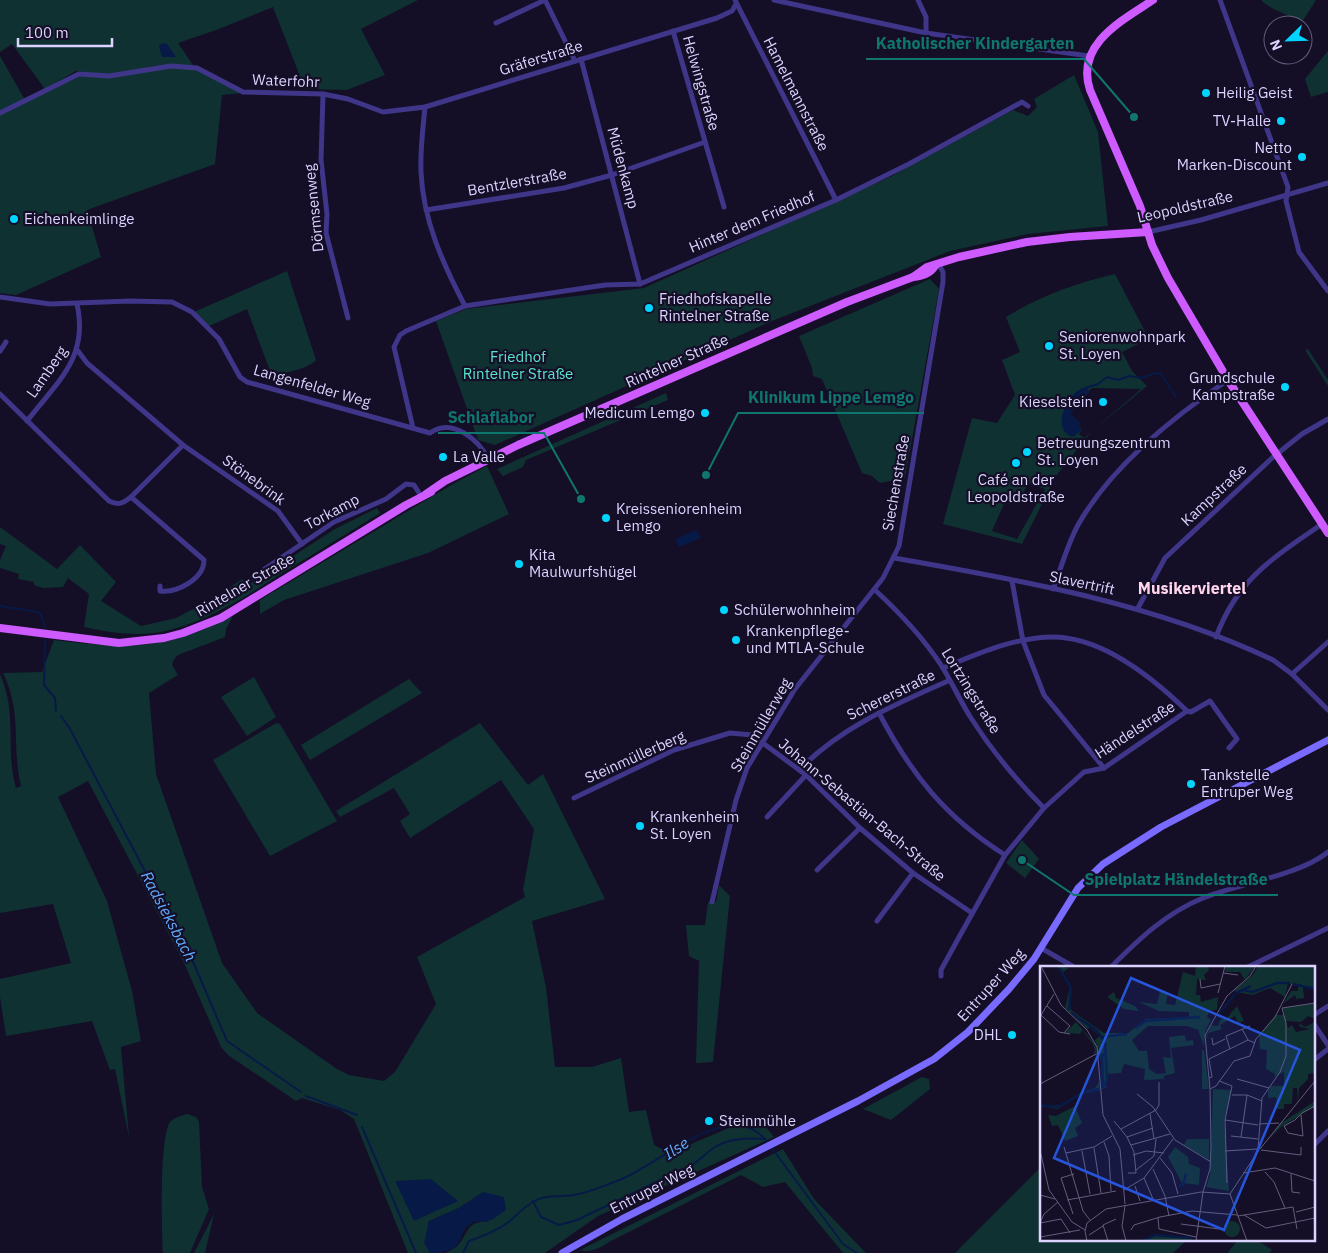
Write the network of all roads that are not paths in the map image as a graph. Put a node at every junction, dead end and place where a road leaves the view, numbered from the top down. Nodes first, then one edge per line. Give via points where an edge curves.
1 (545, 0) edge
2 (774, 0) edge
3 (918, 0) edge
4 (1152, 0) edge
5 (1220, 0) edge
6 (735, 2) edge
7 (496, 23) dead end
8 (673, 31) junction
9 (926, 33) junction
10 (1089, 56) junction
11 (578, 60) junction
12 (323, 94) junction
13 (348, 99) joint
14 (1028, 106) dead end
15 (425, 107) junction
16 (0, 114) edge
17 (705, 142) junction
18 (612, 175) junction
19 (1328, 183) edge
20 (1288, 194) junction
21 (836, 200) junction
22 (724, 207) dead end
23 (426, 210) junction
24 (1148, 232) junction
25 (986, 251) joint
26 (937, 265) junction
27 (640, 284) junction
28 (1328, 291) edge
29 (0, 297) edge
30 (77, 304) junction
31 (465, 306) junction
32 (348, 318) dead end
33 (6, 342) dead end
34 (0, 351) edge
35 (78, 351) junction
36 (1228, 380) junction
37 (0, 394) edge
38 (1328, 419) edge
39 (26, 421) junction
40 (413, 428) junction
41 (184, 445) junction
42 (1276, 454) junction
43 (488, 459) junction
44 (424, 495) junction
45 (131, 496) junction
46 (1322, 524) junction
47 (1328, 533) edge
48 (302, 544) junction
49 (894, 558) junction
50 (253, 577) dead end
51 (1012, 581) junction
52 (160, 586) dead end
53 (875, 590) junction
54 (1053, 590) junction
55 (1138, 608) junction
56 (0, 628) edge
57 (1216, 636) junction
58 (1023, 641) junction
59 (1328, 642) edge
60 (942, 668) junction
61 (1292, 674) junction
62 (948, 681) junction
63 (1328, 710) edge
64 (1187, 711) junction
65 (879, 712) junction
66 (1328, 740) edge
67 (762, 742) junction
68 (1229, 748) dead end
69 (1104, 768) junction
70 (799, 770) junction
71 (806, 775) junction
72 (574, 798) dead end
73 (1044, 808) junction
74 (767, 817) dead end
75 (860, 828) junction
76 (1328, 852) edge
77 (1005, 855) junction
78 (817, 870) dead end
79 (913, 873) junction
80 (712, 902) dead end
81 (972, 913) junction
82 (877, 921) dead end
83 (1328, 928) edge
84 (1041, 948) junction
85 (1072, 966) edge
86 (1113, 966) edge
87 (1250, 966) edge
88 (941, 976) dead end
89 (1328, 1006) edge
90 (1316, 1014) edge
91 (1316, 1027) edge
92 (1328, 1047) edge
93 (1316, 1058) edge
94 (1328, 1131) edge
95 (1316, 1142) edge
96 (562, 1253) edge

1 - 7 street
1 - 11 street, Müdenkamp
2 - 9 street
3 - 9 street via 926,17
4 - 10 main road via 1116,25
5 - 20 street
6 - 8 street, Gräferstraße via 732,11
6 - 21 street, Hamelmannstraße
8 - 11 street, Gräferstraße
8 - 17 street, Helwingstraße
9 - 10 street
10 - 24 main road via 1086,76 1094,102 1140,206
11 - 15 street, Gräferstraße
11 - 18 street, Müdenkamp
12 - 13 street, Waterfohr
12 - 16 street, Waterfohr via 243,92 197,68 171,66 108,76 79,74
12 - 32 street, Dörmsenweg via 321,160 326,232
13 - 15 street, Gräferstraße via 384,112
14 - 21 street, Hinter dem Friedhof via 1022,102
15 - 23 street via 421,173
17 - 18 street, Helwingstraße
17 - 22 street, Helwingstraße
18 - 23 street, Bentzlerstraße via 564,188
18 - 27 street, Müdenkamp
19 - 20 street, Leopoldstraße
20 - 24 street, Leopoldstraße via 1196,222
20 - 28 street via 1286,201 1299,252
21 - 27 street, Hinter dem Friedhof
23 - 31 street via 442,262
24 - 25 main road, Leopoldstraße via 1070,236
24 - 36 main road via 1168,278
25 - 26 main road, Rintelner Straße
26 - 43 main road, Rintelner Straße via 926,274 768,336
26 - 49 street, Siechenstraße via 943,277 939,312 899,546
27 - 31 street, Hinter dem Friedhof via 605,285
29 - 30 street, Langenfelder Weg
30 - 35 street, Lamberg via 82,325
30 - 40 street, Langenfelder Weg via 172,302 192,312 219,338 240,377 247,382
31 - 40 street via 406,331 396,340 395,353
33 - 34 street
35 - 39 street, Lamberg
35 - 41 street, Stönebrink via 87,363
36 - 42 main road
36 - 54 street via 1166,425 1113,477 1078,525
37 - 39 street, Lamberg
38 - 42 street, Kampstraße
39 - 45 street, Lamberg via 109,501 119,504
40 - 43 street, Langenfelder Weg via 430,433 442,428 464,433 479,443
41 - 45 street
41 - 48 street, Stönebrink via 278,511
42 - 46 main road
42 - 55 street, Kampstraße via 1165,558
43 - 44 main road, Rintelner Straße
44 - 48 street, Torkamp via 414,485 406,484 390,497 334,522
44 - 56 main road, Rintelner Straße via 220,618 183,633 119,643
45 - 52 street via 204,560 203,568 183,586 166,592 160,591
46 - 47 main road
46 - 57 street via 1250,578 1234,598
48 - 50 street, Torkamp
49 - 51 street, Slavertrift
49 - 53 street, Steinmüllerweg
51 - 54 street, Slavertrift
51 - 58 street
53 - 60 street, Lortzingstraße via 905,617
53 - 67 street, Steinmüllerweg via 795,689
54 - 55 street, Slavertrift
55 - 57 street, Slavertrift
57 - 61 street, Slavertrift via 1257,653
58 - 60 street
58 - 64 street via 1054,637 1107,650 1156,681
58 - 69 street via 1044,695
59 - 61 street
60 - 62 street, Lortzingstraße
61 - 63 street, Slavertrift
62 - 65 street, Schererstraße
62 - 73 street, Lortzingstraße via 996,754
64 - 68 street, Händelstraße via 1191,712 1210,701 1237,739
64 - 69 street, Händelstraße
65 - 70 street, Schererstraße via 854,725 815,753
65 - 77 street via 897,748 924,786 968,830
66 - 84 main road, Entruper Weg via 1161,827 1103,864 1078,888
67 - 70 street, Johann-Sebastian-Bach-Straße
67 - 72 street, Steinmüllerberg via 743,732 723,735 674,750
67 - 80 street, Steinmüllerweg via 747,768 736,800
69 - 73 street, Händelstraße via 1084,772
70 - 71 street, Johann-Sebastian-Bach-Straße
71 - 74 street
71 - 75 street, Johann-Sebastian-Bach-Straße
73 - 77 street, Händelstraße
75 - 78 street
75 - 79 street, Johann-Sebastian-Bach-Straße
76 - 86 street via 1302,866 1202,899 1179,911 1144,934
77 - 81 street, Händelstraße
79 - 81 street, Johann-Sebastian-Bach-Straße
79 - 82 street
81 - 88 street, Händelstraße
83 - 87 street
84 - 85 street
84 - 96 main road, Entruper Weg via 993,1008 942,1053 890,1085 622,1219
89 - 90 street
91 - 92 street
92 - 93 street
94 - 95 street

